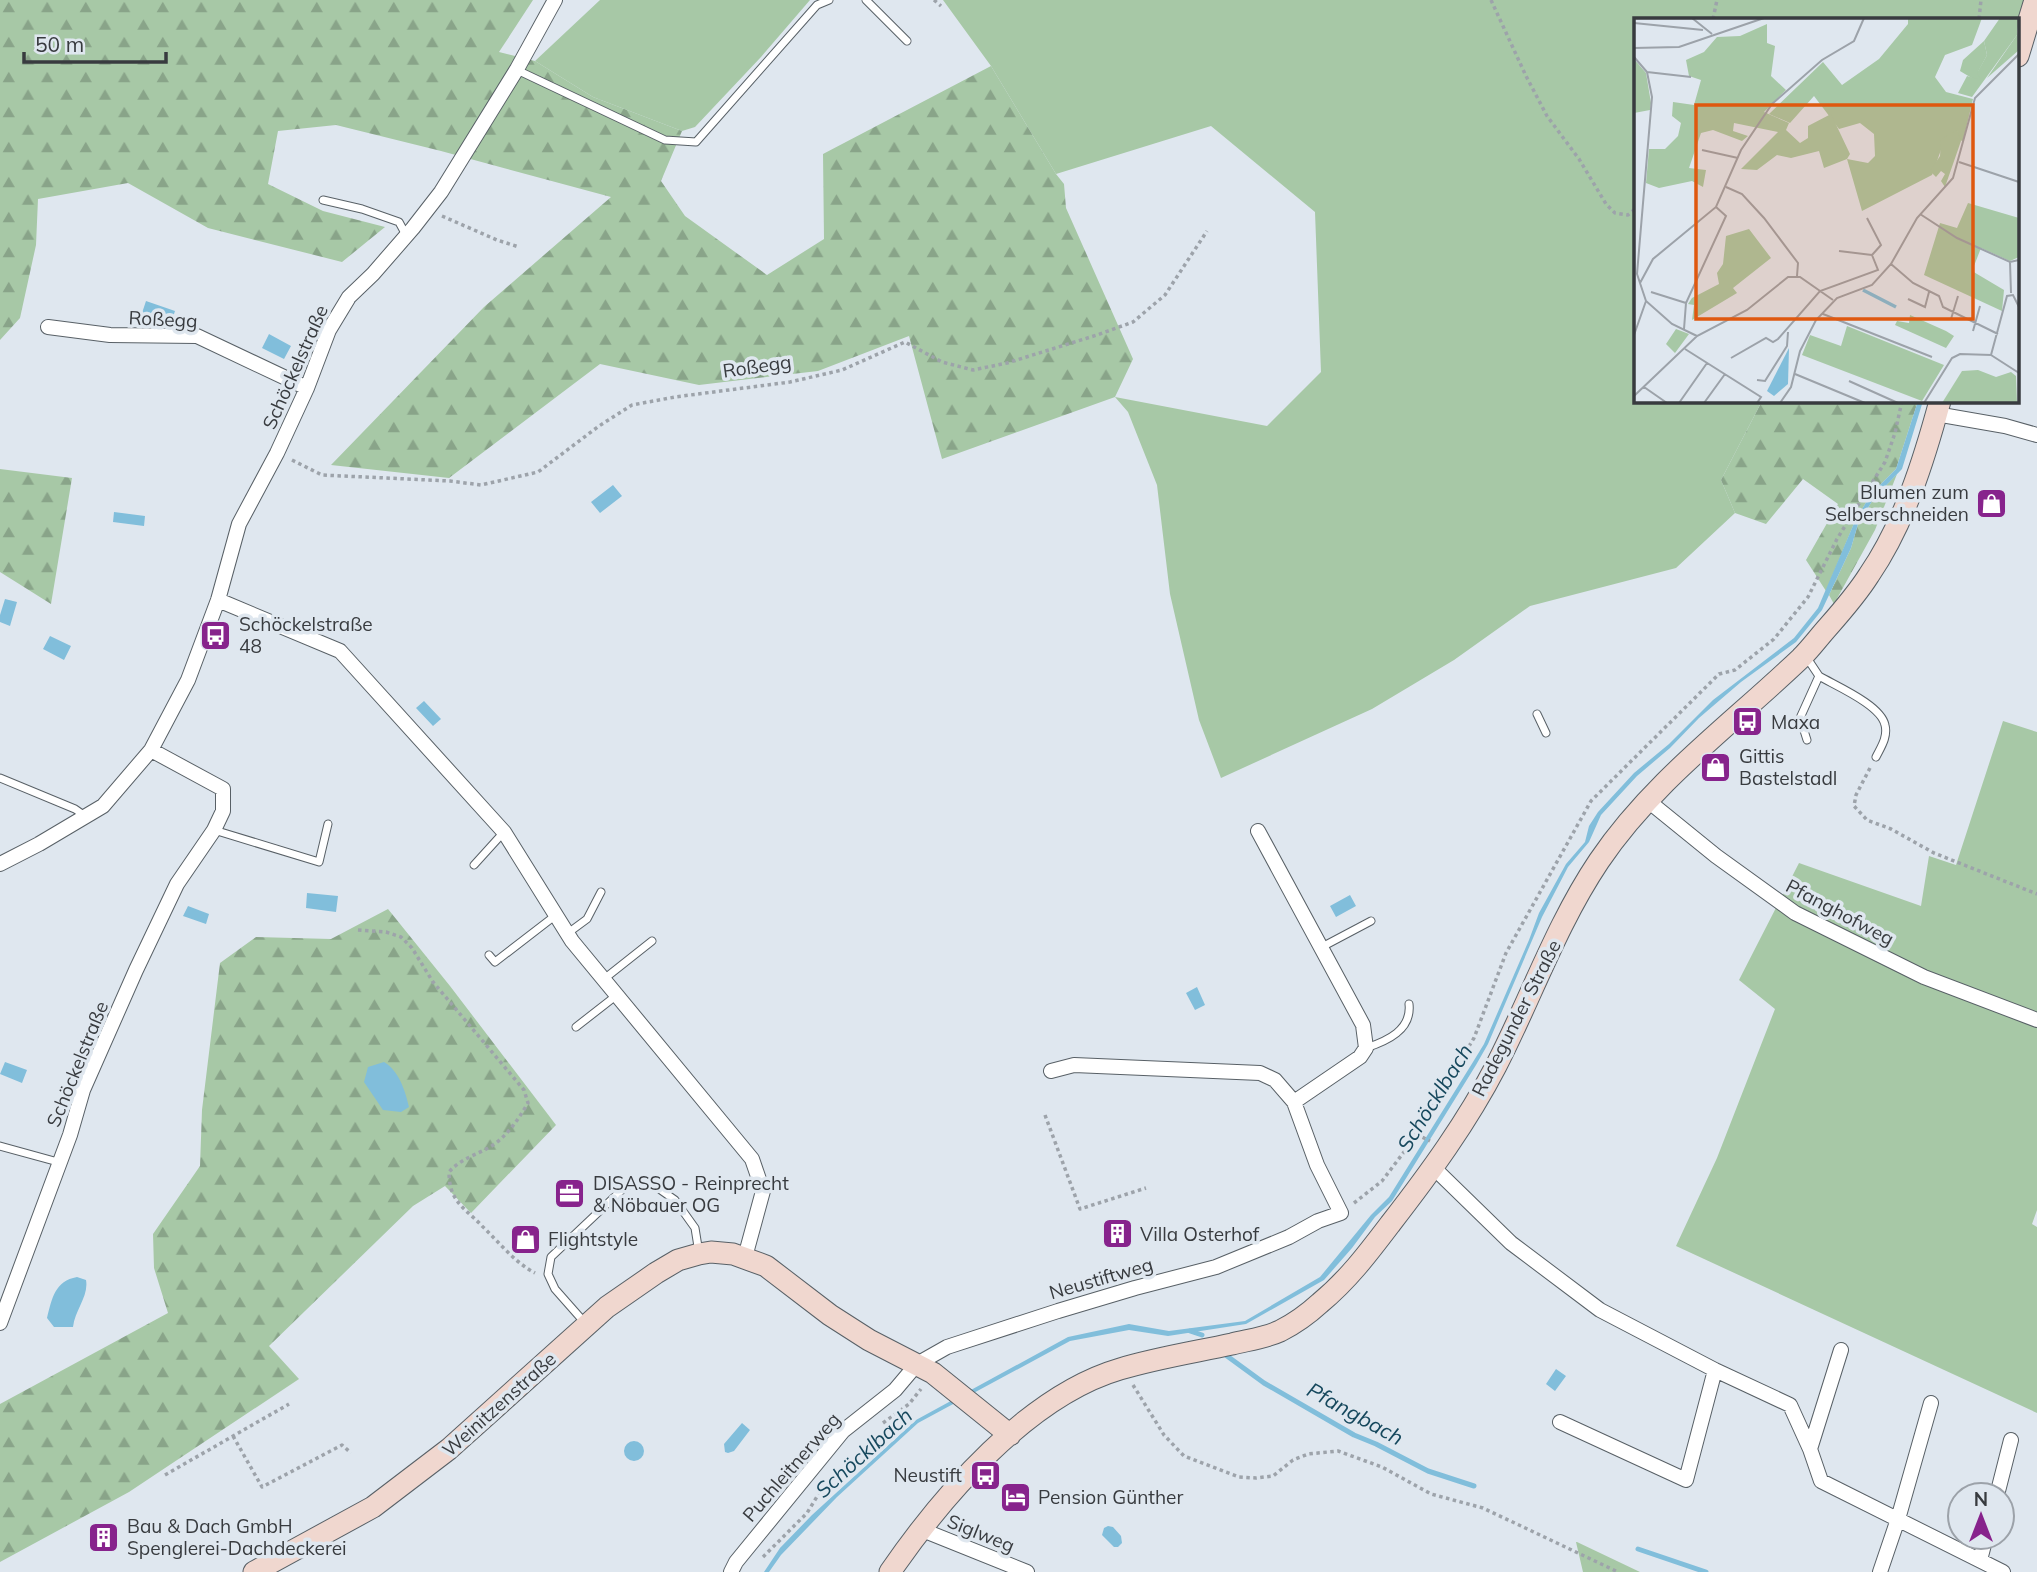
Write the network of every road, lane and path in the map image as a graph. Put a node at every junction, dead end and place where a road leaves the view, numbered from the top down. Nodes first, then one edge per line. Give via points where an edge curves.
1 (555, 0) edge
2 (829, 0) edge
3 (866, 0) edge
4 (934, 0) edge
5 (1491, 0) edge
6 (1717, 0) edge
7 (1981, 0) edge
8 (2035, 0) edge
9 (941, 6) dead end
10 (1713, 18) edge
11 (1979, 18) edge
12 (907, 41) dead end
13 (2020, 49) edge
14 (517, 69) junction
15 (323, 200) dead end
16 (427, 210) junction
17 (1634, 210) edge
18 (1207, 231) dead end
19 (407, 236) junction
20 (519, 247) dead end
21 (48, 327) dead end
22 (307, 388) junction
23 (1938, 407) edge
24 (2037, 435) edge
25 (277, 453) junction
26 (218, 600) junction
27 (1805, 655) junction
28 (1819, 676) junction
29 (1536, 714) dead end
30 (1546, 733) dead end
31 (1807, 740) dead end
32 (150, 750) junction
33 (1876, 757) joint
34 (0, 778) edge
35 (1647, 800) junction
36 (86, 817) junction
37 (328, 824) dead end
38 (214, 830) junction
39 (1258, 831) dead end
40 (504, 832) junction
41 (0, 864) edge
42 (474, 865) dead end
43 (601, 892) dead end
44 (2037, 894) edge
45 (556, 915) junction
46 (1371, 921) dead end
47 (358, 930) dead end
48 (568, 933) junction
49 (652, 941) dead end
50 (1320, 948) junction
51 (489, 955) dead end
52 (604, 979) junction
53 (617, 995) junction
54 (1409, 1004) dead end
55 (2037, 1020) edge
56 (576, 1027) dead end
57 (1366, 1048) junction
58 (1051, 1071) dead end
59 (1294, 1102) junction
60 (1045, 1115) dead end
61 (1416, 1134) dead end
62 (1421, 1137) dead end
63 (0, 1146) edge
64 (58, 1162) junction
65 (1434, 1168) junction
66 (1146, 1188) dead end
67 (699, 1254) junction
68 (745, 1257) junction
69 (552, 1283) junction
70 (0, 1323) edge
71 (587, 1325) junction
72 (1841, 1350) dead end
73 (1123, 1368) junction
74 (925, 1369) junction
75 (1715, 1370) junction
76 (1931, 1403) dead end
77 (289, 1404) dead end
78 (1560, 1422) dead end
79 (874, 1429) dead end
80 (1010, 1435) junction
81 (233, 1436) junction
82 (2011, 1440) dead end
83 (1810, 1449) junction
84 (351, 1453) dead end
85 (835, 1466) dead end
86 (165, 1475) dead end
87 (2001, 1481) edge
88 (1898, 1519) junction
89 (920, 1529) junction
90 (1982, 1551) edge
91 (1980, 1560) junction
92 (758, 1562) dead end
93 (254, 1572) edge
94 (731, 1572) edge
95 (890, 1572) edge
96 (1027, 1572) edge
97 (1618, 1572) edge
98 (1881, 1572) edge
99 (2003, 1572) edge

1 - 14 street, Schöckelstraße
2 - 14 lane via 817,5 696,142 665,140
3 - 12 lane
4 - 9 path
5 - 17 path via 1547,116 1605,204 1615,213 1628,215
6 - 10 path
7 - 11 path
8 - 13 main road
14 - 16 street, Schöckelstraße
15 - 19 lane via 399,222
16 - 19 street, Schöckelstraße
16 - 20 path
18 - 25 path, Roßegg via 1165,295 1133,322 1007,363 973,370 942,362 905,342 842,370 790,383 632,405 538,472 481,485 322,475
19 - 22 street, Schöckelstraße via 349,298 329,330
21 - 22 street, Roßegg via 110,335 197,337
22 - 25 street, Schöckelstraße
23 - 24 street, Radegunder Straße
23 - 27 main road, Radegunder Straße via 1922,463 1894,532 1871,574
25 - 26 street, Schöckelstraße via 239,524
26 - 32 street, Schöckelstraße via 188,680
26 - 40 street via 340,651
27 - 28 lane
27 - 35 main road, Radegunder Straße
28 - 31 lane via 1800,718
28 - 33 lane via 1876,709 1885,725 1884,742
29 - 30 lane
32 - 36 street, Schöckelstraße via 103,806
32 - 38 street, Schöckelstraße via 223,789 223,811
33 - 44 path via 1854,806 1867,820 1934,853
34 - 36 lane
35 - 55 street, Pfanghofweg via 1795,914 1924,977
35 - 65 main road, Radegunder Straße via 1624,825 1576,899 1495,1068
36 - 41 street, Schöckelstraße
37 - 38 lane via 319,862
38 - 64 street, Schöckelstraße via 177,884 136,970 83,1090
39 - 50 street
40 - 42 lane
40 - 45 street
43 - 48 lane via 587,919
45 - 48 street
45 - 51 lane via 495,962
46 - 50 lane
47 - 69 path via 401,937 524,1090 528,1103 516,1122 496,1143 452,1169 449,1180 466,1211 523,1267
48 - 52 street
49 - 52 lane
50 - 57 street via 1363,1025
52 - 53 street
53 - 56 lane
53 - 68 street via 752,1159 763,1191
54 - 57 lane via 1410,1014 1401,1030
57 - 59 street via 1360,1057
58 - 59 street, Neustiftweg via 1074,1065 1260,1073 1275,1080
59 - 74 street, Neustiftweg via 1341,1213 1216,1267 947,1347
60 - 66 path via 1080,1209
61 - 62 path
63 - 64 lane
64 - 70 street, Schöckelstraße
65 - 73 main road, Radegunder Straße via 1354,1271 1298,1320 1276,1333
65 - 75 street via 1511,1243 1600,1310
67 - 68 main road, Weinitzenstraße
67 - 69 lane via 695,1228 675,1200 655,1186 636,1183 626,1186 551,1257 548,1274
67 - 71 main road, Weinitzenstraße via 656,1273
68 - 74 main road, Weinitzenstraße via 776,1273 869,1340
69 - 71 lane
71 - 93 main road, Weinitzenstraße via 449,1449 373,1507
72 - 83 street
73 - 80 main road, Radegunder Straße via 1073,1388
73 - 97 path via 1164,1435 1184,1455 1238,1477 1256,1478 1273,1476 1308,1454 1338,1451 1382,1467 1431,1494 1483,1508
74 - 79 path via 909,1404
74 - 80 main road, Weinitzenstraße
74 - 94 street, Puchleitnerweg via 843,1431
75 - 78 street via 1686,1480
75 - 83 street via 1790,1405
76 - 88 street
77 - 81 path
80 - 89 main road, Radegunder Straße
81 - 84 path via 262,1487 342,1445
81 - 86 path
82 - 87 street
83 - 88 street via 1821,1481
85 - 92 path via 807,1513
88 - 91 street
88 - 98 street
89 - 95 main road, Radegunder Straße
89 - 96 street, Siglweg
90 - 91 street
91 - 99 street

